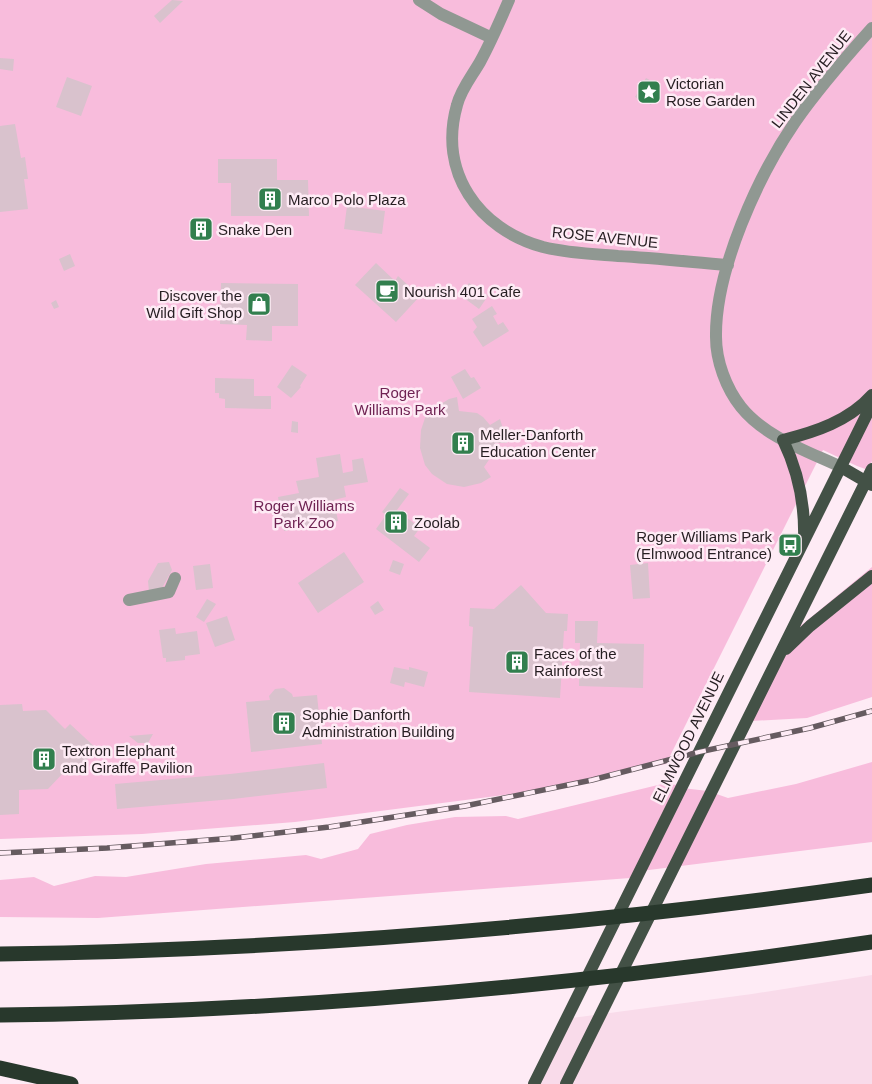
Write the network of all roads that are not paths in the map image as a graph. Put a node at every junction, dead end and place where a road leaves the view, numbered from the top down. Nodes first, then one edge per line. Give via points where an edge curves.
1 (419, 0) edge
2 (509, 0) edge
3 (872, 28) edge
4 (492, 38) junction
5 (728, 265) junction
6 (872, 395) edge
7 (872, 404) edge
8 (783, 440) junction
9 (841, 467) junction
10 (872, 468) edge
11 (869, 483) edge
12 (804, 540) junction
13 (872, 576) edge
14 (175, 578) dead end
15 (129, 600) dead end
16 (778, 658) junction
17 (872, 885) edge
18 (872, 942) edge
19 (0, 954) edge
20 (0, 1015) edge
21 (0, 1068) edge
22 (71, 1084) edge
23 (534, 1084) edge
24 (566, 1084) edge

1 - 4 street
2 - 4 street, ROSE AVENUE
3 - 5 street, LINDEN AVENUE via 818,91 779,148 751,202
4 - 5 street, ROSE AVENUE via 457,103 452,128 456,170 466,192 481,210 508,232 549,248
5 - 8 street, LINDEN AVENUE via 716,324 722,369 740,406 757,423
6 - 8 main road via 832,424
7 - 9 main road, ELMWOOD AVENUE
8 - 9 street, LINDEN AVENUE
8 - 12 main road via 800,488
9 - 11 main road
9 - 12 main road, ELMWOOD AVENUE
10 - 11 main road
11 - 16 main road
12 - 23 main road, ELMWOOD AVENUE
13 - 16 main road via 810,626
14 - 15 street via 169,592
16 - 24 main road
17 - 19 highway via 556,924 416,936 130,952
18 - 20 highway via 523,986 332,1002 119,1013
21 - 22 highway

